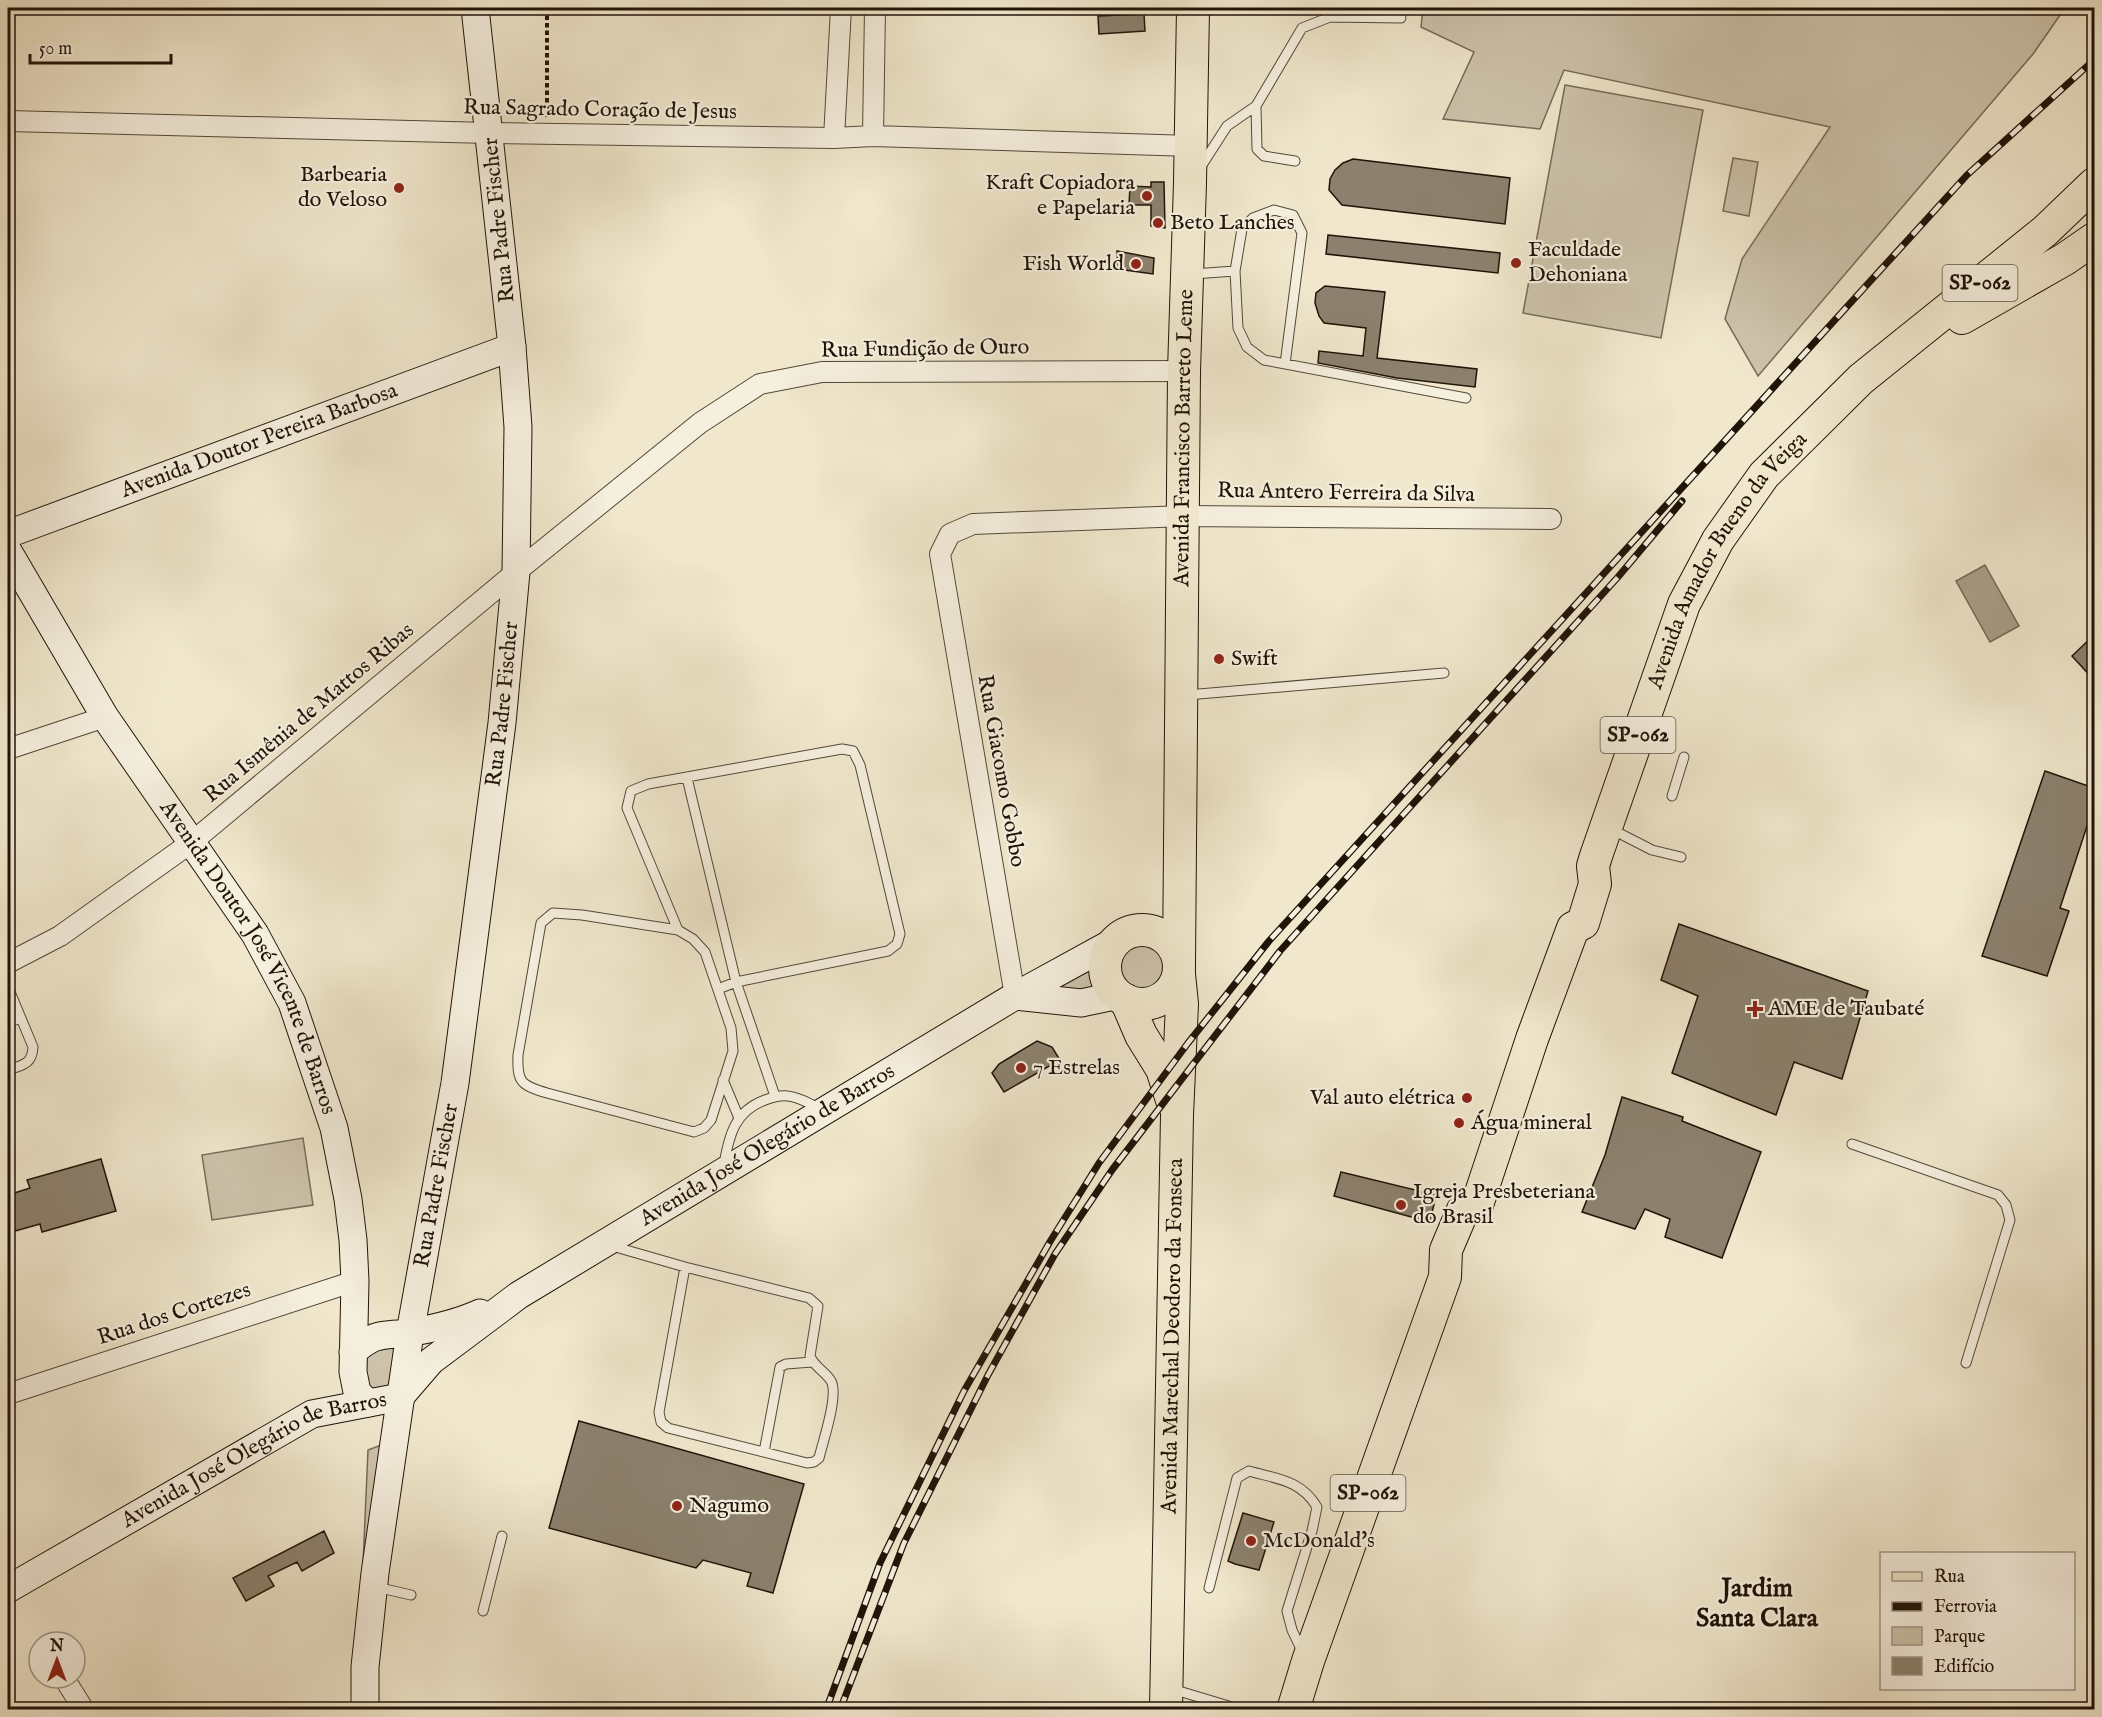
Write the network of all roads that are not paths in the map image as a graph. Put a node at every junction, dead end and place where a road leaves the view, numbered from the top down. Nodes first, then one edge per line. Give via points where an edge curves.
1 (475, 8) edge
2 (842, 8) edge
3 (875, 8) edge
4 (1193, 8) edge
5 (1401, 18) dead end
6 (1256, 106) junction
7 (8, 121) edge
8 (490, 133) junction
9 (873, 136) junction
10 (834, 138) junction
11 (1191, 146) junction
12 (1295, 161) dead end
13 (1190, 183) junction
14 (2094, 184) edge
15 (2094, 239) edge
16 (1235, 271) junction
17 (1188, 275) junction
18 (512, 347) junction
19 (1285, 364) junction
20 (1184, 371) junction
21 (1861, 379) junction
22 (1466, 398) dead end
23 (1184, 516) junction
24 (1551, 519) dead end
25 (8, 534) edge
26 (8, 551) edge
27 (940, 554) joint
28 (516, 572) junction
29 (1444, 673) dead end
30 (1182, 695) junction
31 (105, 717) junction
32 (8, 749) edge
33 (1684, 757) dead end
34 (687, 778) junction
35 (1672, 796) dead end
36 (1606, 826) junction
37 (192, 842) junction
38 (1681, 857) dead end
39 (1179, 868) junction
40 (678, 930) junction
41 (1127, 935) junction
42 (8, 963) edge
43 (1179, 969) junction
44 (736, 982) junction
45 (8, 987) edge
46 (718, 989) junction
47 (1015, 996) junction
48 (1122, 998) junction
49 (20, 1018) junction
50 (8, 1023) edge
51 (8, 1070) edge
52 (723, 1080) junction
53 (775, 1096) junction
54 (824, 1111) junction
55 (1177, 1115) junction
56 (739, 1118) junction
57 (1852, 1144) dead end
58 (722, 1172) junction
59 (604, 1244) junction
60 (685, 1267) junction
61 (355, 1281) junction
62 (519, 1295) junction
63 (410, 1332) junction
64 (353, 1352) junction
65 (812, 1362) junction
66 (1966, 1363) dead end
67 (8, 1394) edge
68 (400, 1397) junction
69 (368, 1402) junction
70 (764, 1452) junction
71 (502, 1536) dead end
72 (374, 1587) junction
73 (1209, 1588) dead end
74 (8, 1589) edge
75 (411, 1595) dead end
76 (483, 1611) dead end
77 (1308, 1661) junction
78 (72, 1690) edge
79 (1165, 1702) edge
80 (84, 1710) edge
81 (365, 1710) edge
82 (1242, 1710) edge
83 (1293, 1710) edge

1 - 8 main road, Rua Padre Fischer
2 - 10 street
3 - 9 street
4 - 11 main road, Avenida Francisco Barreto Leme
5 - 6 lane via 1330,17 1302,28
6 - 12 lane via 1257,149 1264,156
6 - 13 lane via 1227,126
7 - 8 street, Rua Sagrado Coração de Jesus
8 - 10 street, Rua Sagrado Coração de Jesus
8 - 18 main road, Rua Padre Fischer
9 - 10 street, Rua Sagrado Coração de Jesus
9 - 11 street, Rua Sagrado Coração de Jesus
11 - 13 main road, Avenida Francisco Barreto Leme
13 - 17 main road, Avenida Francisco Barreto Leme
14 - 21 main road, Avenida Amador Bueno da Veiga / SP-062 via 2045,231
15 - 21 main road, Avenida Amador Bueno da Veiga / SP-062 via 2065,260
16 - 17 lane
16 - 19 lane via 1239,328 1247,347 1264,360
16 - 19 lane via 1242,229 1253,218 1274,210 1293,215 1302,233
17 - 20 main road, Avenida Francisco Barreto Leme
18 - 25 main road, Avenida Doutor Pereira Barbosa
18 - 28 main road, Rua Padre Fischer via 518,427
19 - 22 lane
20 - 23 main road, Avenida Francisco Barreto Leme
20 - 28 street, Rua Fundição de Ouro via 822,372 760,384 700,423
21 - 36 main road, Avenida Amador Bueno da Veiga / SP-062 via 1764,475 1718,540 1684,604
23 - 24 street, Rua Antero Ferreira da Silva
23 - 27 street, Rua Antero Ferreira da Silva via 973,524 950,534
23 - 30 main road, Avenida Francisco Barreto Leme
26 - 31 main road, Avenida Doutor José Vicente de Barros
27 - 47 street, Rua Giacomo Gobbo
28 - 37 street, Rua Ismênia de Mattos Ribas
28 - 63 main road, Rua Padre Fischer via 502,723 455,1083
29 - 30 lane
30 - 39 main road, Avenida Francisco Barreto Leme
31 - 32 street
31 - 37 main road, Avenida Doutor José Vicente de Barros
33 - 35 lane
34 - 40 lane via 631,791 627,808
34 - 44 lane
34 - 44 lane via 842,749 854,751 860,765 900,934 897,944 888,951
36 - 38 lane via 1652,850
36 - 77 main road, Avenida Amador Bueno da Veiga / SP-062 via 1593,866 1581,876 1569,918 1573,928 1477,1205 1463,1210 1446,1250 1445,1277
37 - 42 street, Rua Ismênia de Mattos Ribas via 60,936
37 - 61 main road, Avenida Doutor José Vicente de Barros via 255,934 292,1003 334,1128 348,1199
39 - 41 main road, Avenida Francisco Barreto Leme via 1169,891
39 - 43 main road, Avenida Francisco Barreto Leme
40 - 46 lane via 705,952
40 - 52 lane via 553,913 541,923 517,1074 529,1088 694,1132 711,1120
41 - 43 main road via 1150,931 1161,935 1176,952
41 - 47 main road, Avenida José Olegário de Barros
41 - 48 main road via 1110,949 1106,961 1109,984
43 - 48 main road via 1175,985 1159,1000 1137,1004
43 - 55 main road, Avenida Marechal Deodoro da Fonseca via 1182,1004
44 - 46 lane
44 - 53 lane
45 - 49 lane
46 - 52 lane via 733,1051
47 - 48 main road via 1081,1003
47 - 54 main road, Avenida José Olegário de Barros
48 - 55 main road via 1162,1069
49 - 50 lane
49 - 51 lane via 33,1047 32,1057
52 - 56 lane
53 - 54 lane via 790,1096
53 - 56 lane via 752,1105
54 - 58 main road, Avenida José Olegário de Barros
55 - 79 main road, Avenida Marechal Deodoro da Fonseca
56 - 58 lane
57 - 66 lane via 1998,1195 2006,1205 2010,1220
58 - 59 main road, Avenida José Olegário de Barros
59 - 60 lane
59 - 62 main road, Avenida José Olegário de Barros
60 - 65 lane via 809,1298 818,1306
60 - 70 lane via 658,1412 661,1422 668,1428
61 - 64 main road, Avenida Doutor José Vicente de Barros
61 - 67 street, Rua dos Cortezes
62 - 63 main road, Avenida José Olegário de Barros via 457,1323
62 - 68 main road, Avenida José Olegário de Barros via 431,1361
63 - 64 main road, Avenida José Olegário de Barros via 380,1334
63 - 68 main road, Rua Padre Fischer
64 - 69 main road, Avenida Doutor José Vicente de Barros via 357,1392
65 - 70 lane via 780,1367
65 - 70 lane via 831,1381 834,1393 819,1458 807,1463
68 - 69 main road, Avenida José Olegário de Barros
68 - 72 main road, Rua Padre Fischer
69 - 74 main road, Avenida José Olegário de Barros via 312,1414
71 - 76 lane
72 - 75 lane
72 - 81 main road, Rua Padre Fischer via 365,1666
73 - 77 lane via 1237,1478 1249,1471 1299,1486 1317,1507 1287,1611
77 - 83 main road, SP-062
78 - 80 street
79 - 82 lane

